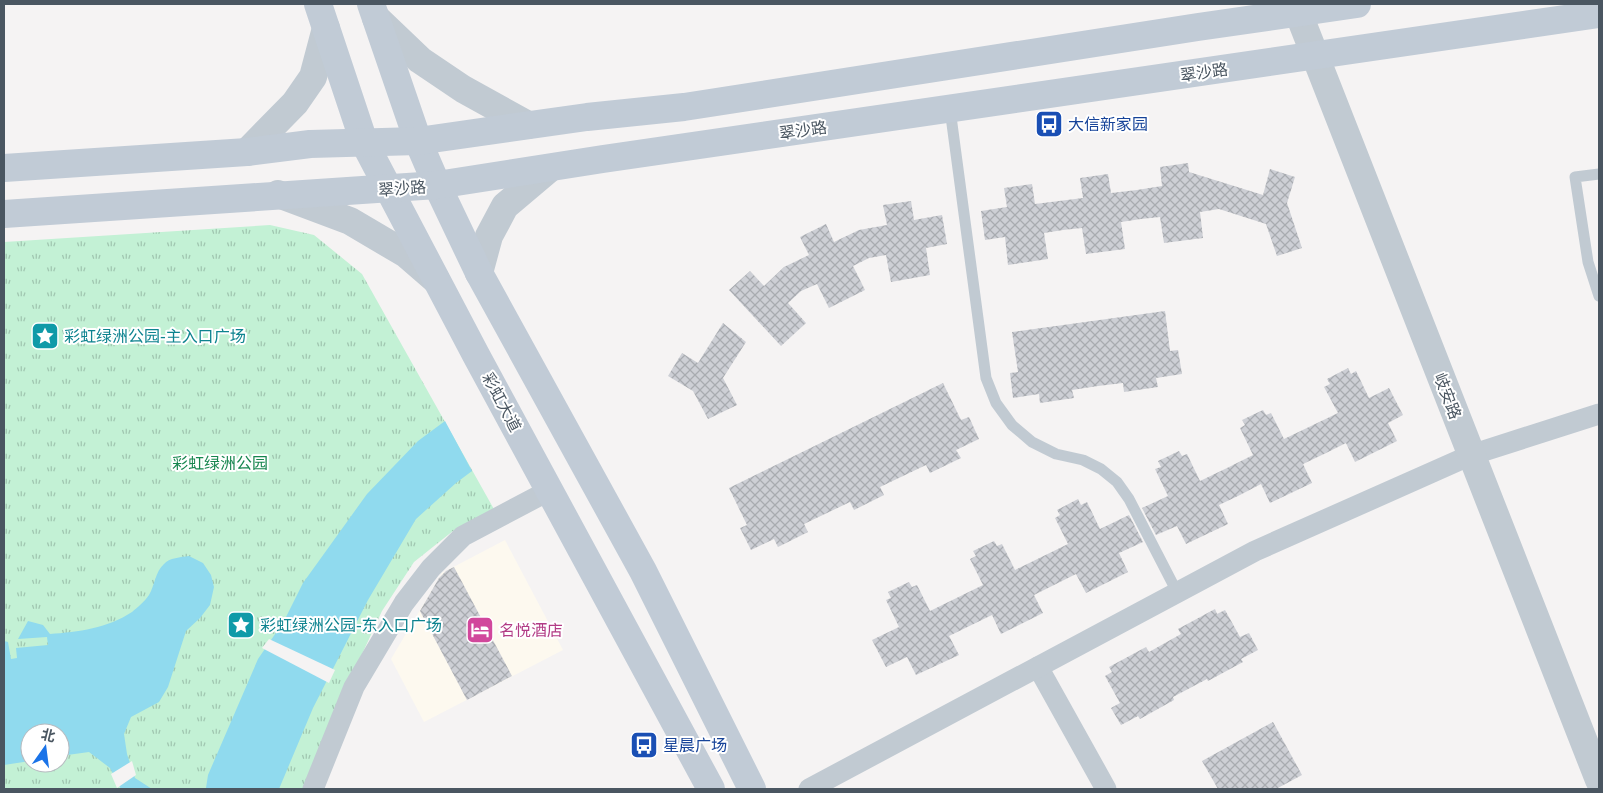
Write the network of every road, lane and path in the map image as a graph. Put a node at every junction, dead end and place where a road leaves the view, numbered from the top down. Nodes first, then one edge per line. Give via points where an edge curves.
1 (1357, 4) edge
2 (1297, 8) edge
3 (374, 11) edge
4 (1599, 14) edge
5 (322, 16) edge
6 (1314, 56) junction
7 (950, 109) junction
8 (528, 125) junction
9 (418, 141) junction
10 (364, 142) junction
11 (247, 152) junction
12 (4, 168) edge
13 (550, 168) junction
14 (1599, 174) edge
15 (436, 185) junction
16 (388, 190) junction
17 (278, 194) junction
18 (4, 214) edge
19 (479, 273) junction
20 (437, 282) junction
21 (1599, 296) edge
22 (1599, 414) edge
23 (1471, 455) junction
24 (550, 490) junction
25 (1177, 592) junction
26 (1038, 667) junction
27 (1599, 780) edge
28 (313, 789) edge
29 (711, 789) edge
30 (752, 789) edge
31 (809, 789) edge
32 (1106, 789) edge

1 - 2 main road
2 - 6 street, 岐安路
2 - 8 main road via 684,108
3 - 8 street via 420,60 463,89
3 - 9 main road
4 - 6 main road, 翠沙路
5 - 10 main road, 彩虹大道
5 - 11 street via 313,77 295,102
6 - 7 main road, 翠沙路
6 - 23 street, 岐安路
7 - 13 main road, 翠沙路
7 - 25 lane via 986,378 996,403 1012,425 1032,442 1056,454 1089,463 1117,482
8 - 9 main road
9 - 10 main road
9 - 15 main road
10 - 11 main road via 310,144
10 - 16 main road, 彩虹大道
11 - 12 main road
13 - 15 main road, 翠沙路
13 - 19 street via 505,206 490,236
14 - 21 lane via 1576,177 1588,262
15 - 16 main road, 翠沙路
15 - 19 main road
16 - 17 main road, 翠沙路
16 - 20 main road, 彩虹大道
17 - 18 main road, 翠沙路
17 - 20 street via 350,222 406,254
19 - 30 main road via 643,571
20 - 24 main road, 彩虹大道
22 - 23 street
23 - 25 street via 1255,551
23 - 27 street, 岐安路
24 - 28 street via 464,536 431,568 404,604 354,687
24 - 29 main road, 彩虹大道
25 - 26 street
26 - 31 street
26 - 32 street

